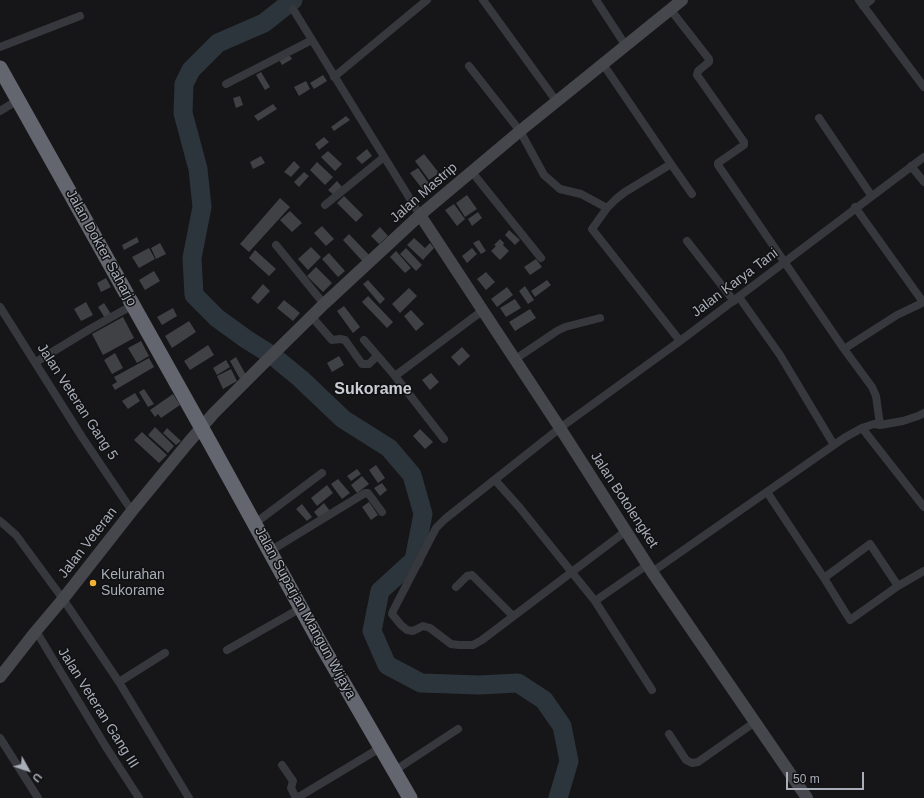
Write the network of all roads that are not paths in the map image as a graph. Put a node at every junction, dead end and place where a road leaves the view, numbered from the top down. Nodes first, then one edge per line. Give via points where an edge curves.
1 (427, 0) edge
2 (483, 0) edge
3 (596, 0) edge
4 (682, 0) edge
5 (871, 0) edge
6 (861, 3) edge
7 (293, 9) dead end
8 (670, 9) junction
9 (80, 16) dead end
10 (312, 40) junction
11 (626, 46) junction
12 (0, 47) edge
13 (603, 64) junction
14 (469, 66) dead end
15 (0, 68) edge
16 (334, 77) junction
17 (226, 84) dead end
18 (924, 87) edge
19 (18, 100) junction
20 (557, 102) junction
21 (0, 111) edge
22 (819, 118) dead end
23 (520, 131) junction
24 (384, 157) junction
25 (924, 157) edge
26 (671, 164) junction
27 (911, 166) junction
28 (472, 172) junction
29 (924, 182) edge
30 (692, 194) dead end
31 (872, 195) junction
32 (326, 205) dead end
33 (855, 207) junction
34 (607, 208) junction
35 (420, 215) junction
36 (687, 241) dead end
37 (276, 246) dead end
38 (541, 258) dead end
39 (785, 262) junction
40 (736, 299) junction
41 (923, 302) edge
42 (324, 304) junction
43 (133, 305) junction
44 (0, 307) edge
45 (482, 311) junction
46 (311, 316) junction
47 (600, 318) dead end
48 (364, 340) dead end
49 (680, 341) junction
50 (844, 349) junction
51 (377, 356) junction
52 (514, 360) junction
53 (36, 362) junction
54 (395, 376) junction
55 (924, 413) edge
56 (880, 425) junction
57 (202, 428) junction
58 (560, 428) junction
59 (862, 428) junction
60 (444, 439) dead end
61 (834, 445) junction
62 (322, 473) dead end
63 (495, 480) junction
64 (767, 492) junction
65 (924, 507) edge
66 (132, 511) junction
67 (382, 512) dead end
68 (1, 524) edge
69 (254, 524) junction
70 (626, 531) junction
71 (270, 551) junction
72 (649, 568) junction
73 (572, 572) junction
74 (924, 572) edge
75 (824, 578) junction
76 (898, 586) junction
77 (456, 587) dead end
78 (63, 599) junction
79 (595, 601) junction
80 (301, 608) junction
81 (513, 616) junction
82 (36, 631) junction
83 (227, 650) dead end
84 (166, 653) dead end
85 (0, 677) edge
86 (119, 682) junction
87 (652, 690) dead end
88 (755, 722) junction
89 (458, 728) dead end
90 (669, 734) dead end
91 (0, 738) edge
92 (380, 748) junction
93 (282, 765) dead end
94 (394, 770) junction
95 (38, 798) edge
96 (138, 798) edge
97 (189, 798) edge
98 (297, 798) edge
99 (410, 798) edge
100 (807, 798) edge

1 - 16 street
2 - 20 street
3 - 11 street
4 - 8 street, Jalan Mastrip
5 - 6 street
6 - 18 street
7 - 10 street
8 - 11 street, Jalan Mastrip
8 - 39 street via 709,59 697,75 744,142 718,165
9 - 12 street
10 - 16 street
10 - 17 street
11 - 13 street, Jalan Mastrip
13 - 20 street, Jalan Mastrip
13 - 26 street
14 - 23 street
15 - 19 highway, Jalan Dokter Saharjo
16 - 24 street
19 - 21 street
19 - 43 highway, Jalan Dokter Saharjo
20 - 23 street, Jalan Mastrip
22 - 31 street
23 - 28 street, Jalan Mastrip
23 - 34 street via 544,176 560,189 582,194
24 - 32 street
24 - 35 street
25 - 27 street, Jalan Karya Tani
26 - 30 street
26 - 34 street via 625,192
27 - 29 street
27 - 31 street, Jalan Karya Tani
28 - 35 street, Jalan Mastrip
28 - 38 street
31 - 33 street, Jalan Karya Tani
33 - 39 street, Jalan Karya Tani
33 - 41 street
34 - 49 street via 592,229
35 - 42 street, Jalan Mastrip
35 - 45 street, Jalan Botolengket
36 - 40 street
37 - 42 street
39 - 40 street, Jalan Karya Tani
39 - 50 street
40 - 49 street, Jalan Karya Tani
40 - 61 street via 780,355
41 - 50 street via 897,315
42 - 46 street, Jalan Mastrip
43 - 53 street
43 - 57 highway, Jalan Dokter Saharjo
44 - 53 street, Jalan Veteran Gang 5
45 - 52 street, Jalan Botolengket
45 - 54 street
46 - 51 street via 332,340 345,340 362,364 369,364
46 - 57 street, Jalan Mastrip
47 - 52 street via 565,326
48 - 51 street
49 - 58 street, Jalan Karya Tani
50 - 56 street via 872,387 876,396
51 - 54 street
52 - 58 street, Jalan Botolengket
53 - 66 street, Jalan Veteran Gang 5
54 - 60 street
55 - 56 street via 904,421
56 - 59 street
57 - 66 street, Jalan Veteran
57 - 69 highway, Jalan Suparjan Mangun Wijaya
58 - 63 street, Jalan Karya Tani
58 - 70 street, Jalan Botolengket
59 - 61 street
59 - 65 street
61 - 64 street
62 - 69 street
63 - 73 street
63 - 81 street, Jalan Karya Tani via 436,528 392,614 407,630 413,631 423,626 430,628 451,644 459,645 477,643
64 - 72 street
64 - 75 street
66 - 78 street, Jalan Veteran
67 - 71 street via 368,493 365,493
68 - 78 street via 16,535
69 - 71 highway, Jalan Suparjan Mangun Wijaya
70 - 72 street, Jalan Botolengket
70 - 73 street
71 - 80 highway, Jalan Suparjan Mangun Wijaya
72 - 79 street
72 - 88 street, Jalan Botolengket
73 - 79 street
73 - 81 street
74 - 76 street
75 - 76 street via 870,544
75 - 76 street via 850,620
77 - 81 street via 467,576 472,575
78 - 82 street, Jalan Veteran
78 - 86 street
79 - 87 street
80 - 83 street
80 - 92 highway, Jalan Suparjan Mangun Wijaya
82 - 85 street, Jalan Veteran
82 - 96 street, Jalan Veteran Gang III
84 - 86 street
86 - 97 street
88 - 90 street via 698,762 692,763 686,760
88 - 100 street, Jalan Botolengket
89 - 94 street
91 - 95 street
92 - 94 highway, Jalan Suparjan Mangun Wijaya
92 - 98 street
93 - 98 street via 293,781 292,788
94 - 99 highway, Jalan Suparjan Mangun Wijaya

